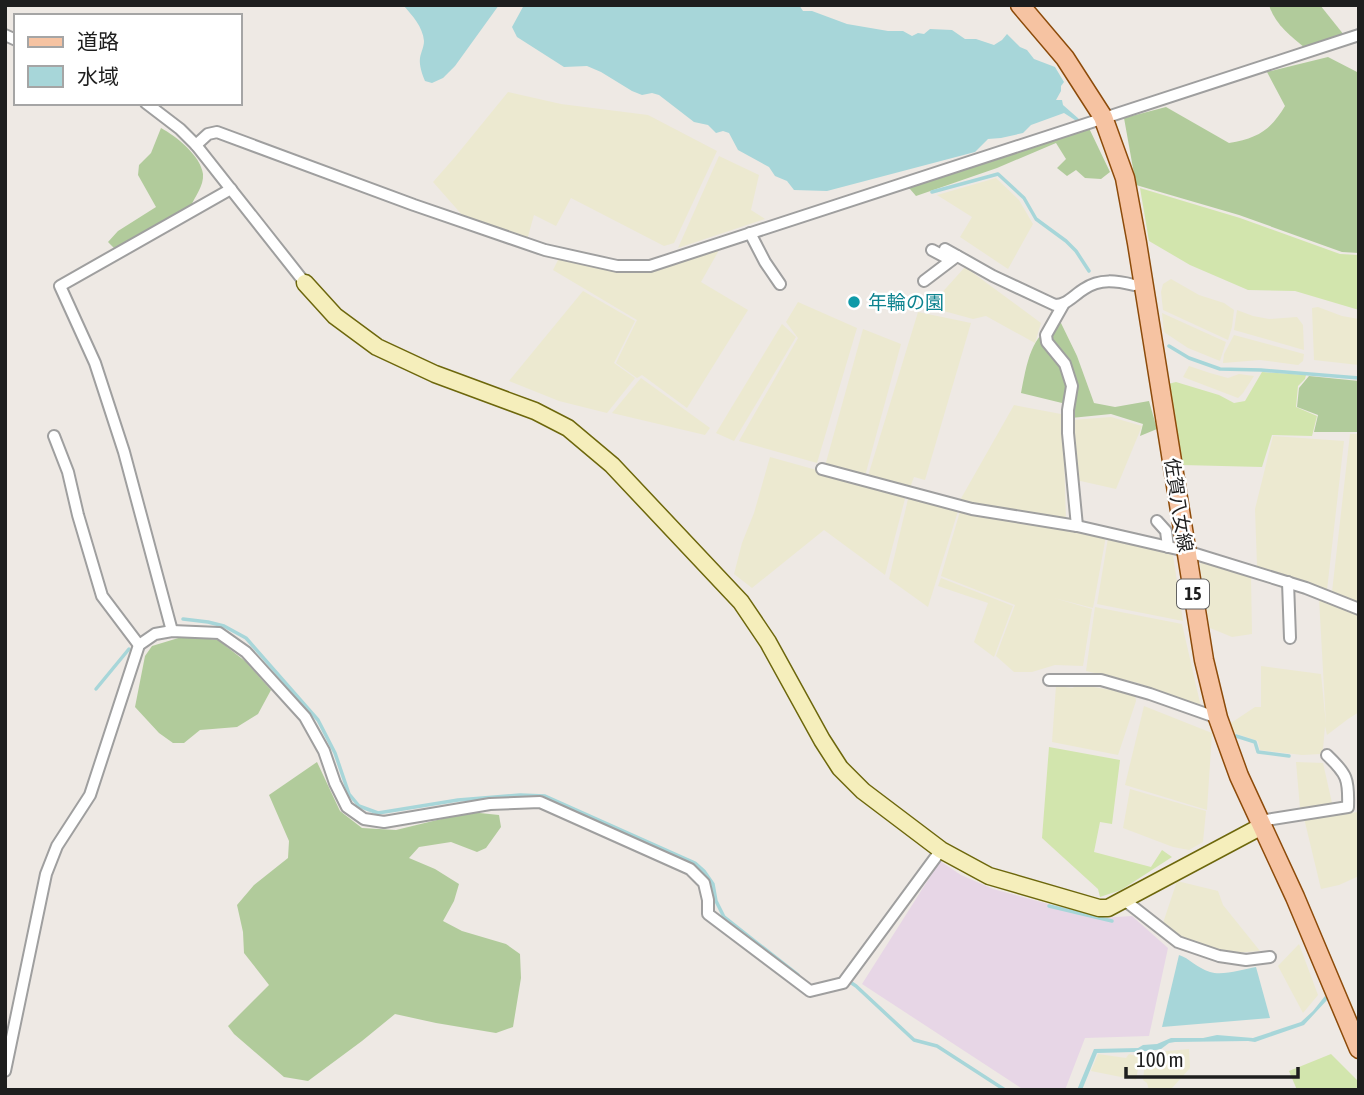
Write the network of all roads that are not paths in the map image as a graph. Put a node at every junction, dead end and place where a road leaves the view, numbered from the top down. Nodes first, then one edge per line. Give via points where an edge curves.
1 (1020, 5) edge
2 (1359, 35) edge
3 (149, 105) edge
4 (1104, 117) junction
5 (196, 145) junction
6 (230, 189) junction
7 (750, 233) junction
8 (945, 249) dead end
9 (932, 250) dead end
10 (954, 258) junction
11 (924, 281) dead end
12 (305, 283) joint
13 (780, 284) dead end
14 (1134, 285) dead end
15 (1063, 305) junction
16 (54, 436) dead end
17 (822, 469) dead end
18 (1157, 521) dead end
19 (1077, 526) junction
20 (1168, 547) junction
21 (1186, 551) junction
22 (1288, 582) junction
23 (1359, 609) edge
24 (172, 631) junction
25 (1290, 638) dead end
26 (139, 645) junction
27 (1049, 680) dead end
28 (1218, 718) junction
29 (1327, 755) dead end
30 (1353, 806) edge
31 (1261, 823) junction
32 (941, 850) junction
33 (1124, 900) junction
34 (1270, 957) dead end
35 (1359, 1049) edge
36 (5, 1071) edge

1 - 4 main road, 佐賀八女線 / 15 via 1065,58
2 - 4 street
3 - 5 street
4 - 7 street
4 - 21 main road, 佐賀八女線 / 15 via 1125,178
5 - 6 street
5 - 7 street via 217,132 545,250 617,266 650,266
6 - 12 street
6 - 24 street via 60,286 95,363 124,452
7 - 13 street
8 - 10 street
9 - 10 street
10 - 11 street
10 - 15 street
12 - 32 street via 335,316 377,347 535,411 568,428 612,465 741,602 840,768
14 - 15 street via 1099,282
15 - 19 street via 1046,335 1065,364 1072,386 1068,410
16 - 26 street via 102,596
17 - 19 street via 972,509
18 - 20 street via 1166,531
19 - 20 street
20 - 21 street
21 - 22 street
21 - 28 main road, 佐賀八女線 / 15
22 - 23 street
22 - 25 street
24 - 26 street via 155,634
24 - 32 street via 219,633 246,652 305,717 347,807 364,819 384,822 490,804 540,802 690,869 704,883 708,914 810,991 843,984
26 - 36 street via 90,796 57,846 46,874
27 - 28 street via 1101,680
28 - 31 main road, 佐賀八女線 / 15
29 - 30 street via 1343,771
30 - 31 street
31 - 33 street
31 - 35 main road, 佐賀八女線 / 15
32 - 33 street via 989,876 1099,908
33 - 34 street via 1178,942 1219,956

